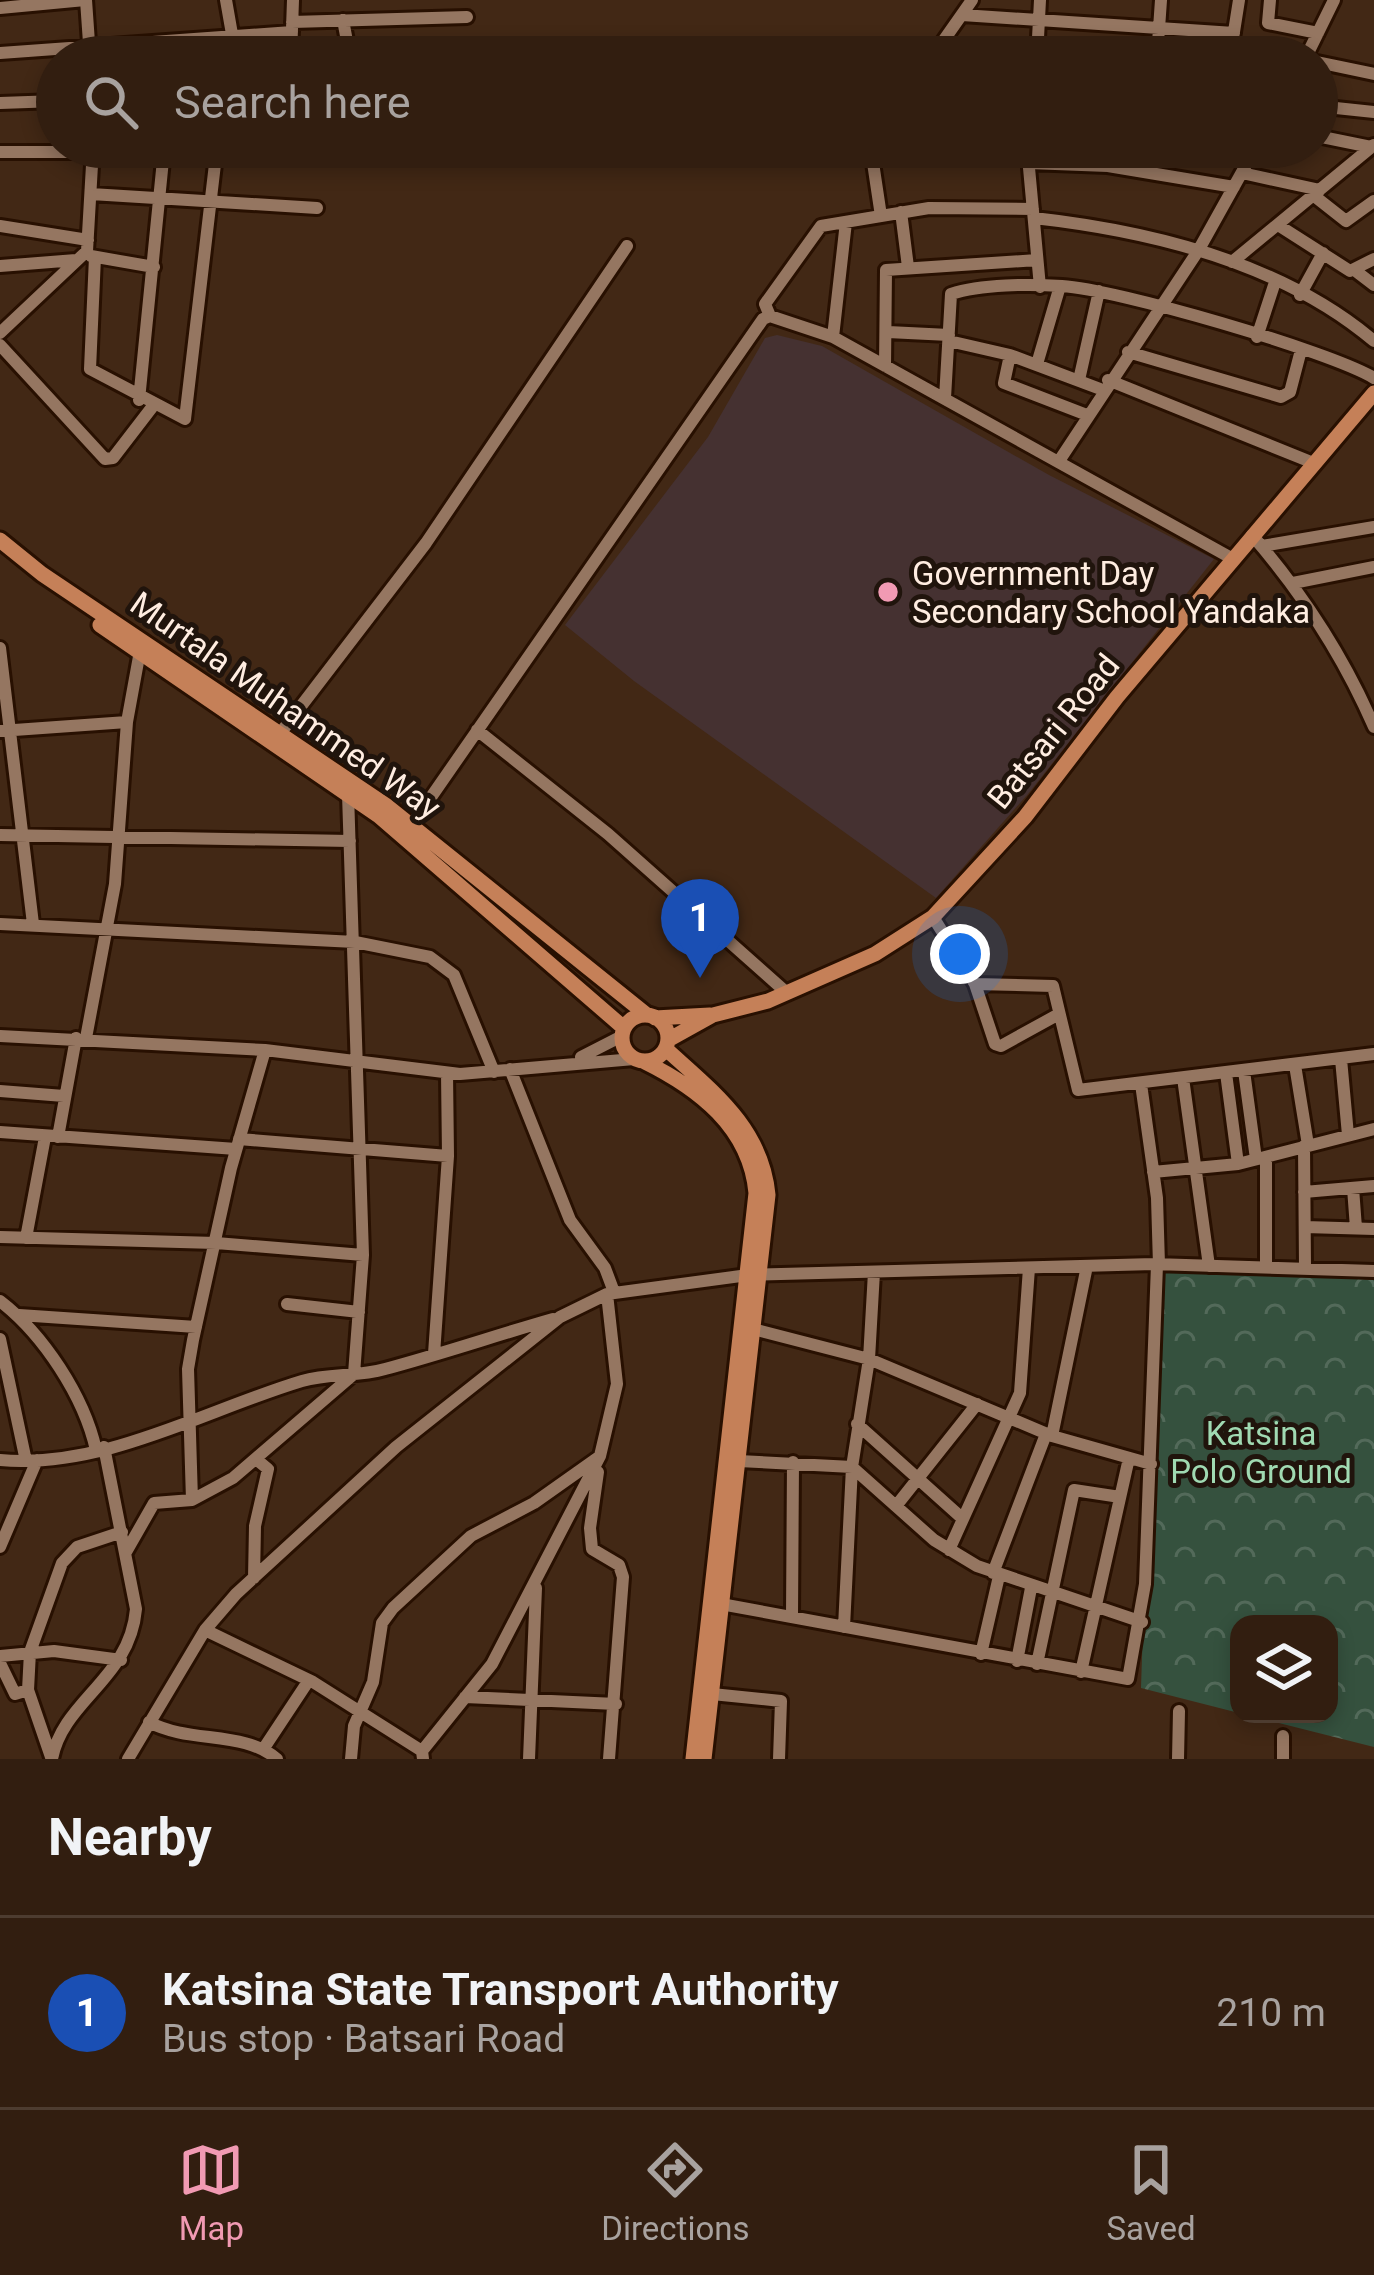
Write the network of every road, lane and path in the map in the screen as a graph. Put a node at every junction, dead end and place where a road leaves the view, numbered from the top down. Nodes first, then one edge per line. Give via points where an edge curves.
1 (85, 0) edge
2 (226, 0) edge
3 (293, 0) edge
4 (972, 0) edge
5 (1040, 0) edge
6 (1162, 0) edge
7 (1239, 0) edge
8 (1270, 0) edge
9 (1334, 0) edge
10 (0, 8) edge
11 (962, 15) junction
12 (467, 17) dead end
13 (343, 20) junction
14 (1039, 20) junction
15 (1160, 25) junction
16 (292, 27) junction
17 (1234, 33) junction
18 (1318, 33) junction
19 (88, 36) edge
20 (234, 36) edge
21 (245, 36) edge
22 (292, 36) edge
23 (346, 36) edge
24 (947, 36) edge
25 (1038, 36) edge
26 (1159, 36) edge
27 (1234, 36) edge
28 (1316, 36) edge
29 (0, 53) edge
30 (36, 53) edge
31 (1338, 66) edge
32 (1374, 74) edge
33 (36, 102) edge
34 (0, 103) edge
35 (1338, 108) edge
36 (1374, 112) edge
37 (1338, 140) edge
38 (1372, 146) edge
39 (0, 152) edge
40 (36, 152) edge
41 (92, 168) edge
42 (163, 168) edge
43 (216, 168) edge
44 (874, 168) edge
45 (1029, 168) edge
46 (1120, 168) edge
47 (1245, 168) edge
48 (1242, 173) junction
49 (1234, 187) junction
50 (1317, 193) junction
51 (91, 194) junction
52 (160, 198) junction
53 (1374, 201) edge
54 (214, 202) junction
55 (317, 208) dead end
56 (901, 212) junction
57 (1033, 213) junction
58 (881, 216) junction
59 (846, 222) junction
60 (1278, 225) junction
61 (0, 226) edge
62 (627, 246) dead end
63 (1198, 250) junction
64 (86, 253) junction
65 (1323, 254) junction
66 (1037, 260) junction
67 (1374, 260) edge
68 (1232, 262) junction
69 (0, 266) edge
70 (908, 266) junction
71 (154, 267) junction
72 (1357, 272) junction
73 (1275, 282) junction
74 (1374, 285) edge
75 (1060, 286) junction
76 (1040, 287) junction
77 (1100, 291) junction
78 (1300, 296) junction
79 (1158, 309) junction
80 (770, 316) junction
81 (888, 332) junction
82 (0, 333) edge
83 (833, 337) junction
84 (1257, 337) junction
85 (949, 338) junction
86 (1374, 341) edge
87 (0, 344) edge
88 (1301, 350) junction
89 (1128, 352) junction
90 (1010, 355) junction
91 (1037, 364) junction
92 (885, 366) junction
93 (1374, 378) edge
94 (1079, 380) junction
95 (1106, 385) junction
96 (1374, 393) edge
97 (945, 398) junction
98 (146, 403) junction
99 (1087, 416) junction
100 (1059, 461) junction
101 (1311, 462) junction
102 (1374, 527) edge
103 (0, 540) edge
104 (1257, 541) junction
105 (0, 553) edge
106 (1233, 559) junction
107 (1374, 567) edge
108 (1292, 583) junction
109 (0, 648) edge
110 (140, 651) junction
111 (1, 671) edge
112 (1374, 684) edge
113 (1359, 691) junction
114 (3, 693) edge
115 (127, 722) junction
116 (1374, 727) edge
117 (477, 730) junction
118 (5, 731) edge
119 (282, 731) junction
120 (348, 794) junction
121 (411, 826) junction
122 (0, 835) edge
123 (19, 835) junction
124 (119, 835) junction
125 (350, 841) junction
126 (933, 917) junction
127 (0, 924) edge
128 (33, 924) junction
129 (107, 928) junction
130 (355, 942) junction
131 (975, 985) junction
132 (787, 993) junction
133 (1059, 1014) junction
134 (712, 1015) junction
135 (651, 1016) junction
136 (623, 1032) junction
137 (0, 1036) edge
138 (81, 1038) junction
139 (667, 1044) junction
140 (265, 1050) junction
141 (1374, 1054) edge
142 (1341, 1059) junction
143 (574, 1060) junction
144 (639, 1060) junction
145 (361, 1063) junction
146 (1295, 1065) junction
147 (510, 1069) junction
148 (1244, 1071) junction
149 (494, 1072) junction
150 (447, 1073) junction
151 (1226, 1073) junction
152 (1183, 1078) junction
153 (1141, 1084) junction
154 (0, 1091) edge
155 (64, 1096) junction
156 (1374, 1129) edge
157 (0, 1132) edge
158 (1348, 1135) junction
159 (52, 1137) junction
160 (237, 1144) junction
161 (1306, 1145) junction
162 (361, 1150) junction
163 (448, 1156) junction
164 (1261, 1158) junction
165 (1238, 1163) junction
166 (1200, 1169) junction
167 (1154, 1172) junction
168 (1374, 1186) edge
169 (1353, 1188) junction
170 (1304, 1192) junction
171 (1304, 1227) junction
172 (1356, 1228) junction
173 (1374, 1229) edge
174 (0, 1237) edge
175 (26, 1238) junction
176 (216, 1243) junction
177 (363, 1255) junction
178 (1158, 1265) junction
179 (1087, 1266) junction
180 (1209, 1266) junction
181 (1265, 1266) junction
182 (1305, 1267) junction
183 (1029, 1268) junction
184 (1374, 1271) edge
185 (874, 1272) junction
186 (754, 1275) junction
187 (610, 1293) junction
188 (0, 1301) edge
189 (287, 1304) dead end
190 (359, 1312) junction
191 (18, 1315) junction
192 (560, 1318) junction
193 (196, 1327) junction
194 (754, 1329) junction
195 (0, 1340) edge
196 (434, 1354) junction
197 (869, 1360) junction
198 (354, 1374) junction
199 (977, 1404) junction
200 (1011, 1420) junction
201 (193, 1423) junction
202 (857, 1424) junction
203 (1049, 1435) junction
204 (100, 1448) junction
205 (600, 1456) junction
206 (1129, 1458) junction
207 (256, 1459) junction
208 (0, 1460) edge
209 (32, 1461) junction
210 (739, 1461) junction
211 (793, 1462) junction
212 (1151, 1464) junction
213 (852, 1467) junction
214 (918, 1478) junction
215 (1120, 1497) junction
216 (192, 1500) junction
217 (896, 1506) junction
218 (963, 1519) junction
219 (6, 1520) edge
220 (122, 1532) junction
221 (0, 1547) edge
222 (949, 1550) junction
223 (126, 1552) junction
224 (996, 1574) junction
225 (254, 1577) junction
226 (536, 1581) junction
227 (1031, 1588) junction
228 (1053, 1595) junction
229 (721, 1604) junction
230 (1095, 1608) junction
231 (792, 1617) junction
232 (1142, 1622) junction
233 (844, 1627) junction
234 (205, 1630) junction
235 (30, 1652) junction
236 (981, 1654) junction
237 (0, 1659) edge
238 (122, 1660) junction
239 (1017, 1660) junction
240 (1037, 1664) junction
241 (1081, 1672) junction
242 (309, 1680) junction
243 (28, 1690) junction
244 (712, 1694) junction
245 (465, 1697) junction
246 (531, 1700) junction
247 (616, 1704) junction
248 (1179, 1711) dead end
249 (359, 1713) junction
250 (149, 1722) junction
251 (1283, 1736) dead end
252 (264, 1748) junction
253 (424, 1756) edge
254 (52, 1759) edge
255 (128, 1759) edge
256 (277, 1759) edge
257 (351, 1759) edge
258 (529, 1759) edge
259 (609, 1759) edge
260 (693, 1759) edge
261 (704, 1759) edge
262 (778, 1759) edge
263 (1178, 1759) edge
264 (1283, 1759) edge

1 - 10 street
1 - 19 street
2 - 20 street
3 - 16 street
4 - 11 street
5 - 14 street
6 - 15 street
7 - 17 street
8 - 18 street via 1268,23
9 - 18 street
11 - 14 street
11 - 24 street
12 - 13 street
13 - 16 street
13 - 23 street
14 - 15 street
14 - 25 street
15 - 17 street
15 - 26 street
16 - 21 street
16 - 22 street
17 - 27 street
18 - 28 street
29 - 30 street
31 - 32 street
33 - 34 street
35 - 36 street
37 - 38 street
38 - 50 street
39 - 40 street
41 - 51 street
42 - 52 street
43 - 54 street
44 - 58 street
45 - 57 street
46 - 49 street
47 - 48 street
48 - 49 street
48 - 50 street
49 - 63 street
50 - 53 street via 1346,221
50 - 60 street
51 - 52 street
51 - 64 street
52 - 54 street
52 - 71 street
54 - 55 street
54 - 98 street via 189,416
56 - 57 street via 967,206
56 - 58 street
56 - 70 street
57 - 63 street
57 - 66 street
58 - 59 street
59 - 80 street via 815,228 765,304
59 - 83 street
60 - 65 street
60 - 68 street
61 - 64 street
62 - 119 street via 426,543
63 - 68 street
63 - 79 street
64 - 69 street
64 - 71 street
64 - 82 street
64 - 98 street via 90,369
65 - 72 street
65 - 78 street
66 - 70 street
66 - 76 street
67 - 72 street
68 - 73 street
70 - 81 street via 886,269
71 - 98 street
72 - 74 street
73 - 78 street
73 - 84 street
75 - 76 street
75 - 77 street
75 - 91 street
76 - 85 street via 951,293
77 - 79 street
77 - 94 street
78 - 86 street
79 - 84 street
79 - 89 street
80 - 83 street
80 - 117 street
81 - 85 street
81 - 92 street
83 - 92 street
84 - 88 street
85 - 90 street
85 - 97 street
87 - 98 street via 105,459
88 - 89 street via 1290,392 1281,397
88 - 93 street
89 - 95 street
90 - 91 street
90 - 99 street via 1004,383
91 - 94 street
92 - 97 street
94 - 95 street
95 - 99 street
95 - 101 street
96 - 101 main road, Batsari Road
97 - 100 street
99 - 100 street
100 - 106 street
101 - 104 main road, Batsari Road
102 - 104 street
103 - 119 main road, Murtala Muhammed Way
104 - 106 main road, Batsari Road
104 - 108 street
105 - 110 main road, Murtala Muhammed Way
106 - 126 main road, Batsari Road
107 - 108 street
108 - 113 street
109 - 111 street
110 - 115 street
110 - 120 main road, Murtala Muhammed Way
111 - 114 street
112 - 113 street
113 - 116 street
114 - 118 street
115 - 118 street
115 - 124 street
117 - 121 street
117 - 132 street
118 - 123 street
119 - 121 main road, Murtala Muhammed Way
120 - 125 street
120 - 136 main road, Murtala Muhammed Way
121 - 135 main road, Murtala Muhammed Way
122 - 123 street
123 - 124 street
123 - 128 street
124 - 125 street
124 - 129 street
125 - 130 street
126 - 131 street
126 - 132 main road, Batsari Road via 875,955
127 - 128 street
128 - 129 street
129 - 130 street
129 - 138 street
130 - 145 street
130 - 149 street via 430,957 454,975
131 - 133 street via 1050,983
131 - 133 street via 997,1046
132 - 134 main road, Batsari Road
133 - 153 street via 1076,1088
134 - 135 main road
134 - 139 main road
135 - 136 main road
135 - 139 main road
136 - 143 street
136 - 144 main road
137 - 138 street
138 - 140 street
138 - 155 street
139 - 144 main road
139 - 186 main road via 753,1142 767,1195
140 - 145 street
140 - 160 street
141 - 142 street
142 - 146 street
142 - 158 street
143 - 144 street
143 - 147 street
144 - 186 main road via 688,1086 744,1146 756,1193
145 - 150 street
145 - 162 street
146 - 148 street
146 - 161 street
147 - 149 street
147 - 187 street via 570,1220 605,1268
148 - 151 street
148 - 164 street
149 - 150 street
150 - 163 street
151 - 152 street
151 - 165 street
152 - 153 street
152 - 166 street
153 - 167 street
154 - 155 street
155 - 159 street
156 - 158 street
157 - 159 street
158 - 161 street
159 - 160 street
159 - 175 street
160 - 162 street
160 - 176 street
161 - 164 street
161 - 170 street
162 - 163 street
162 - 177 street
163 - 196 street
164 - 165 street
164 - 181 street
165 - 166 street
166 - 167 street
166 - 180 street
167 - 178 street
168 - 169 street
169 - 170 street
169 - 172 street
170 - 171 street
171 - 172 street
171 - 182 street
172 - 173 street
174 - 175 street
175 - 176 street
176 - 177 street
176 - 193 street
177 - 190 street
178 - 179 street
178 - 180 street
178 - 212 street
179 - 183 street
179 - 203 street
180 - 181 street
181 - 182 street
182 - 184 street
183 - 185 street
183 - 200 street via 1022,1387
185 - 186 street
185 - 197 street
186 - 187 street
186 - 194 main road
186 - 260 main road
187 - 192 street
187 - 205 street via 617,1384
188 - 191 street
189 - 190 street
190 - 198 street
191 - 193 street
191 - 204 street
192 - 196 street
192 - 225 street via 396,1447
193 - 201 street via 188,1369
194 - 197 street
194 - 210 main road
195 - 209 street
196 - 198 street
197 - 199 street
197 - 202 street
198 - 201 street via 297,1382
198 - 207 street
199 - 200 street
199 - 214 street
200 - 203 street
200 - 218 street
201 - 204 street
201 - 216 street
202 - 213 street
202 - 214 street
203 - 206 street
203 - 224 street
204 - 209 street
204 - 220 street
205 - 226 street
205 - 247 street via 592,1549 622,1569
205 - 249 street via 472,1536 393,1608
206 - 212 street
206 - 215 street
207 - 216 street
207 - 225 street via 268,1469 254,1526
208 - 209 street
209 - 219 street
210 - 211 street
210 - 229 main road
211 - 213 street
211 - 231 street
212 - 232 street
213 - 217 street
213 - 233 street
214 - 217 street
214 - 218 street
215 - 228 street via 1076,1487
215 - 230 street
216 - 223 street via 154,1503
217 - 222 street
218 - 222 street
219 - 221 street
220 - 223 street
220 - 235 street via 76,1547 62,1563
222 - 224 street
223 - 238 street via 136,1609
224 - 227 street
224 - 236 street
225 - 234 street
226 - 245 street
226 - 246 street
227 - 228 street
227 - 239 street
228 - 230 street
228 - 240 street
229 - 231 street
229 - 244 main road
230 - 232 street
230 - 241 street
231 - 233 street
232 - 241 street via 1128,1678
233 - 236 street
234 - 242 street
234 - 250 street
235 - 237 street
235 - 238 street
235 - 243 street
236 - 239 street
237 - 243 street via 14,1694
238 - 254 street via 65,1729
239 - 240 street
240 - 241 street
242 - 249 street
242 - 252 street
243 - 254 street
244 - 261 main road
244 - 262 street via 781,1701
245 - 246 street
245 - 253 street
246 - 247 street
246 - 258 street
247 - 259 street
248 - 263 street
249 - 253 street
249 - 257 street
250 - 252 street via 181,1737
250 - 255 street
251 - 264 street
252 - 256 street

